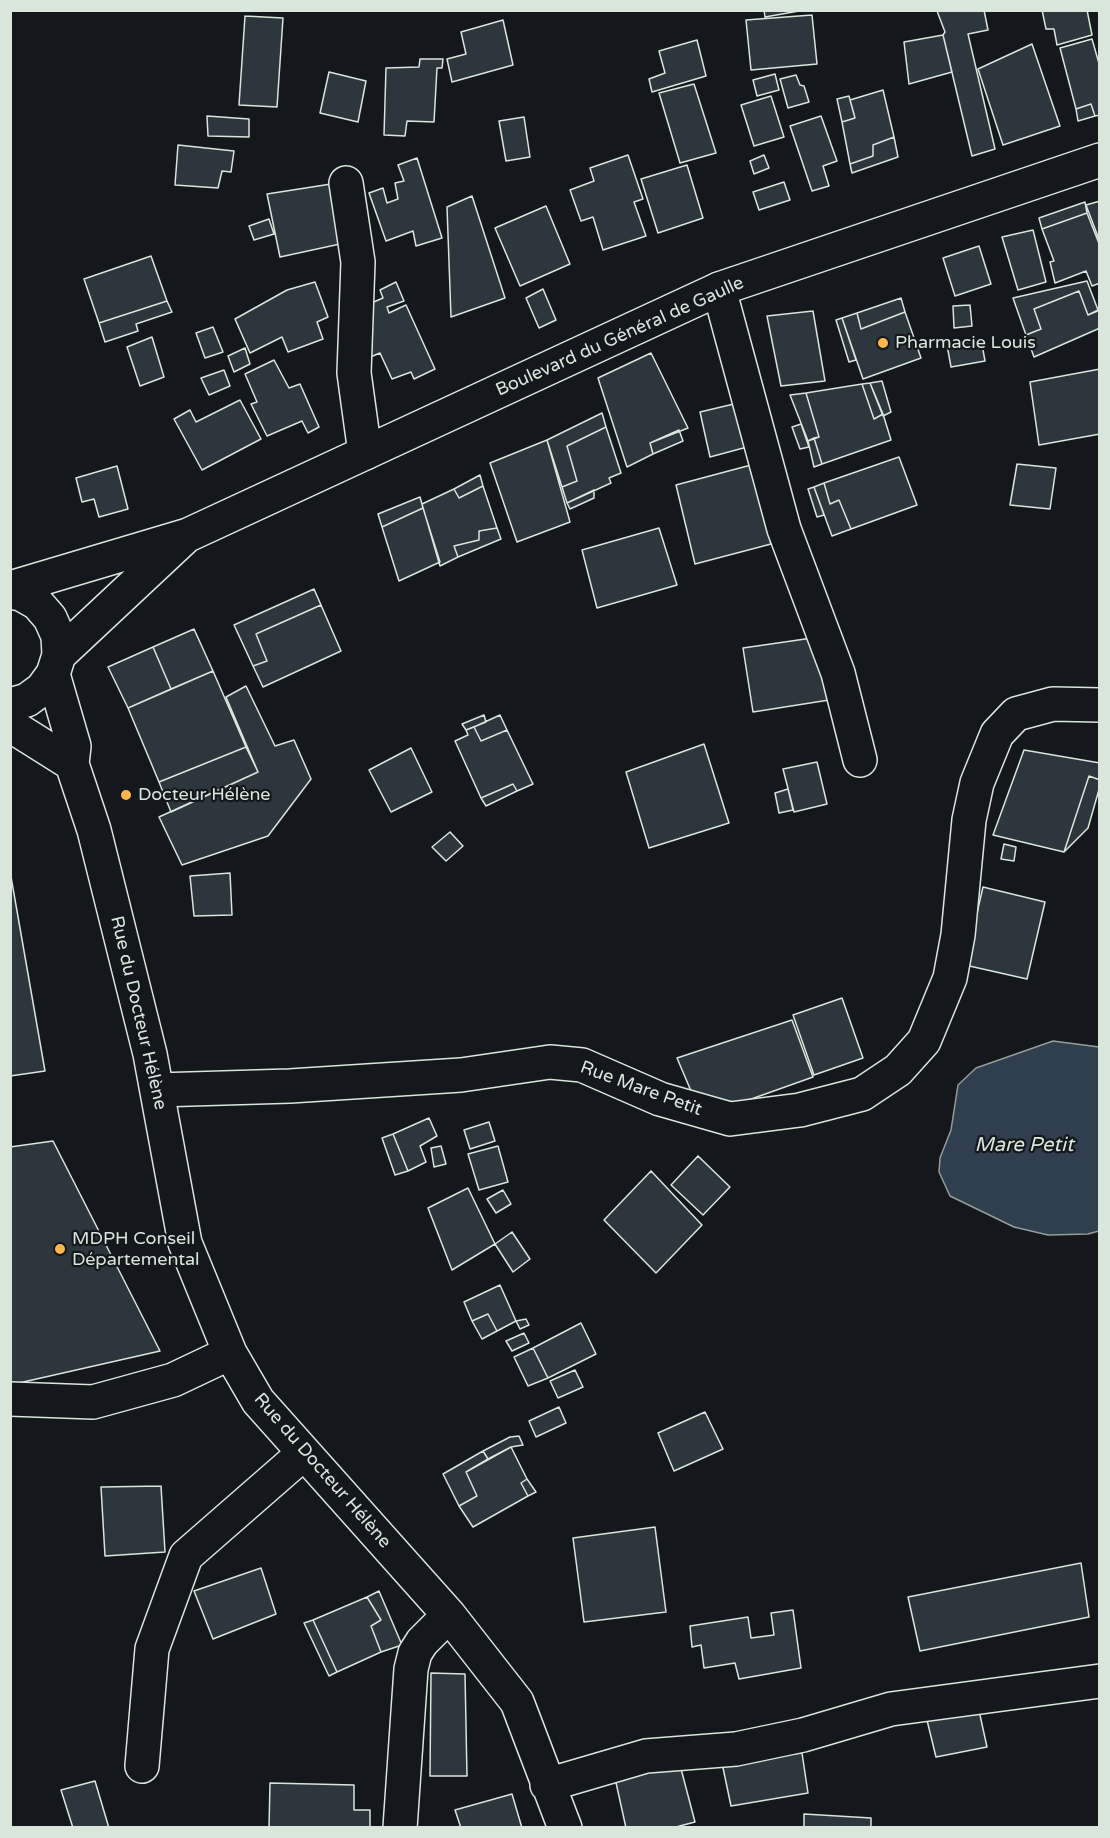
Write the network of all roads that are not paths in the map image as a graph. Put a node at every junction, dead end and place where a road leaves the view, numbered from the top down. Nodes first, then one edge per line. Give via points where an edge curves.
1 (1100, 160) edge
2 (346, 183) dead end
3 (719, 289) junction
4 (365, 453) junction
5 (188, 535) junction
6 (10, 590) edge
7 (56, 664) junction
8 (10, 705) edge
9 (1100, 705) edge
10 (10, 725) edge
11 (860, 760) dead end
12 (72, 764) junction
13 (157, 1090) junction
14 (230, 1353) junction
15 (10, 1399) edge
16 (304, 1453) junction
17 (449, 1615) junction
18 (1100, 1682) edge
19 (142, 1767) dead end
20 (547, 1785) junction
21 (400, 1827) edge
22 (565, 1827) edge

1 - 3 street, Boulevard du Général de Gaulle
2 - 4 street via 358,262 354,373
3 - 4 street, Boulevard du Général de Gaulle
3 - 11 street via 784,529 838,673
4 - 5 street, Boulevard du Général de Gaulle
5 - 6 street
5 - 7 street
6 - 7 street, Rue du Docteur Hélène via 37,603 50,618 58,636
7 - 8 street via 42,689 27,700
7 - 12 street, Rue du Docteur Hélène via 74,746
9 - 13 street, Rue Mare Petit via 1053,704 1016,714 996,734 977,783 969,820 958,935 946,989 924,1041 898,1070 862,1094 800,1110 730,1119 660,1099 582,1065 550,1062 461,1076
10 - 12 street
12 - 13 street, Rue du Docteur Hélène via 94,830
13 - 14 street, Rue du Docteur Hélène via 185,1243
14 - 15 street via 173,1380 93,1402
14 - 16 street, Rue du Docteur Hélène via 258,1401
16 - 17 street, Rue du Docteur Hélène
16 - 19 street via 186,1556 152,1649
17 - 20 street, Rue du Docteur Hélène via 517,1702
17 - 21 street via 422,1642 411,1669
18 - 20 street via 891,1709 803,1735 736,1749 646,1756
20 - 22 street, Rue du Docteur Hélène

